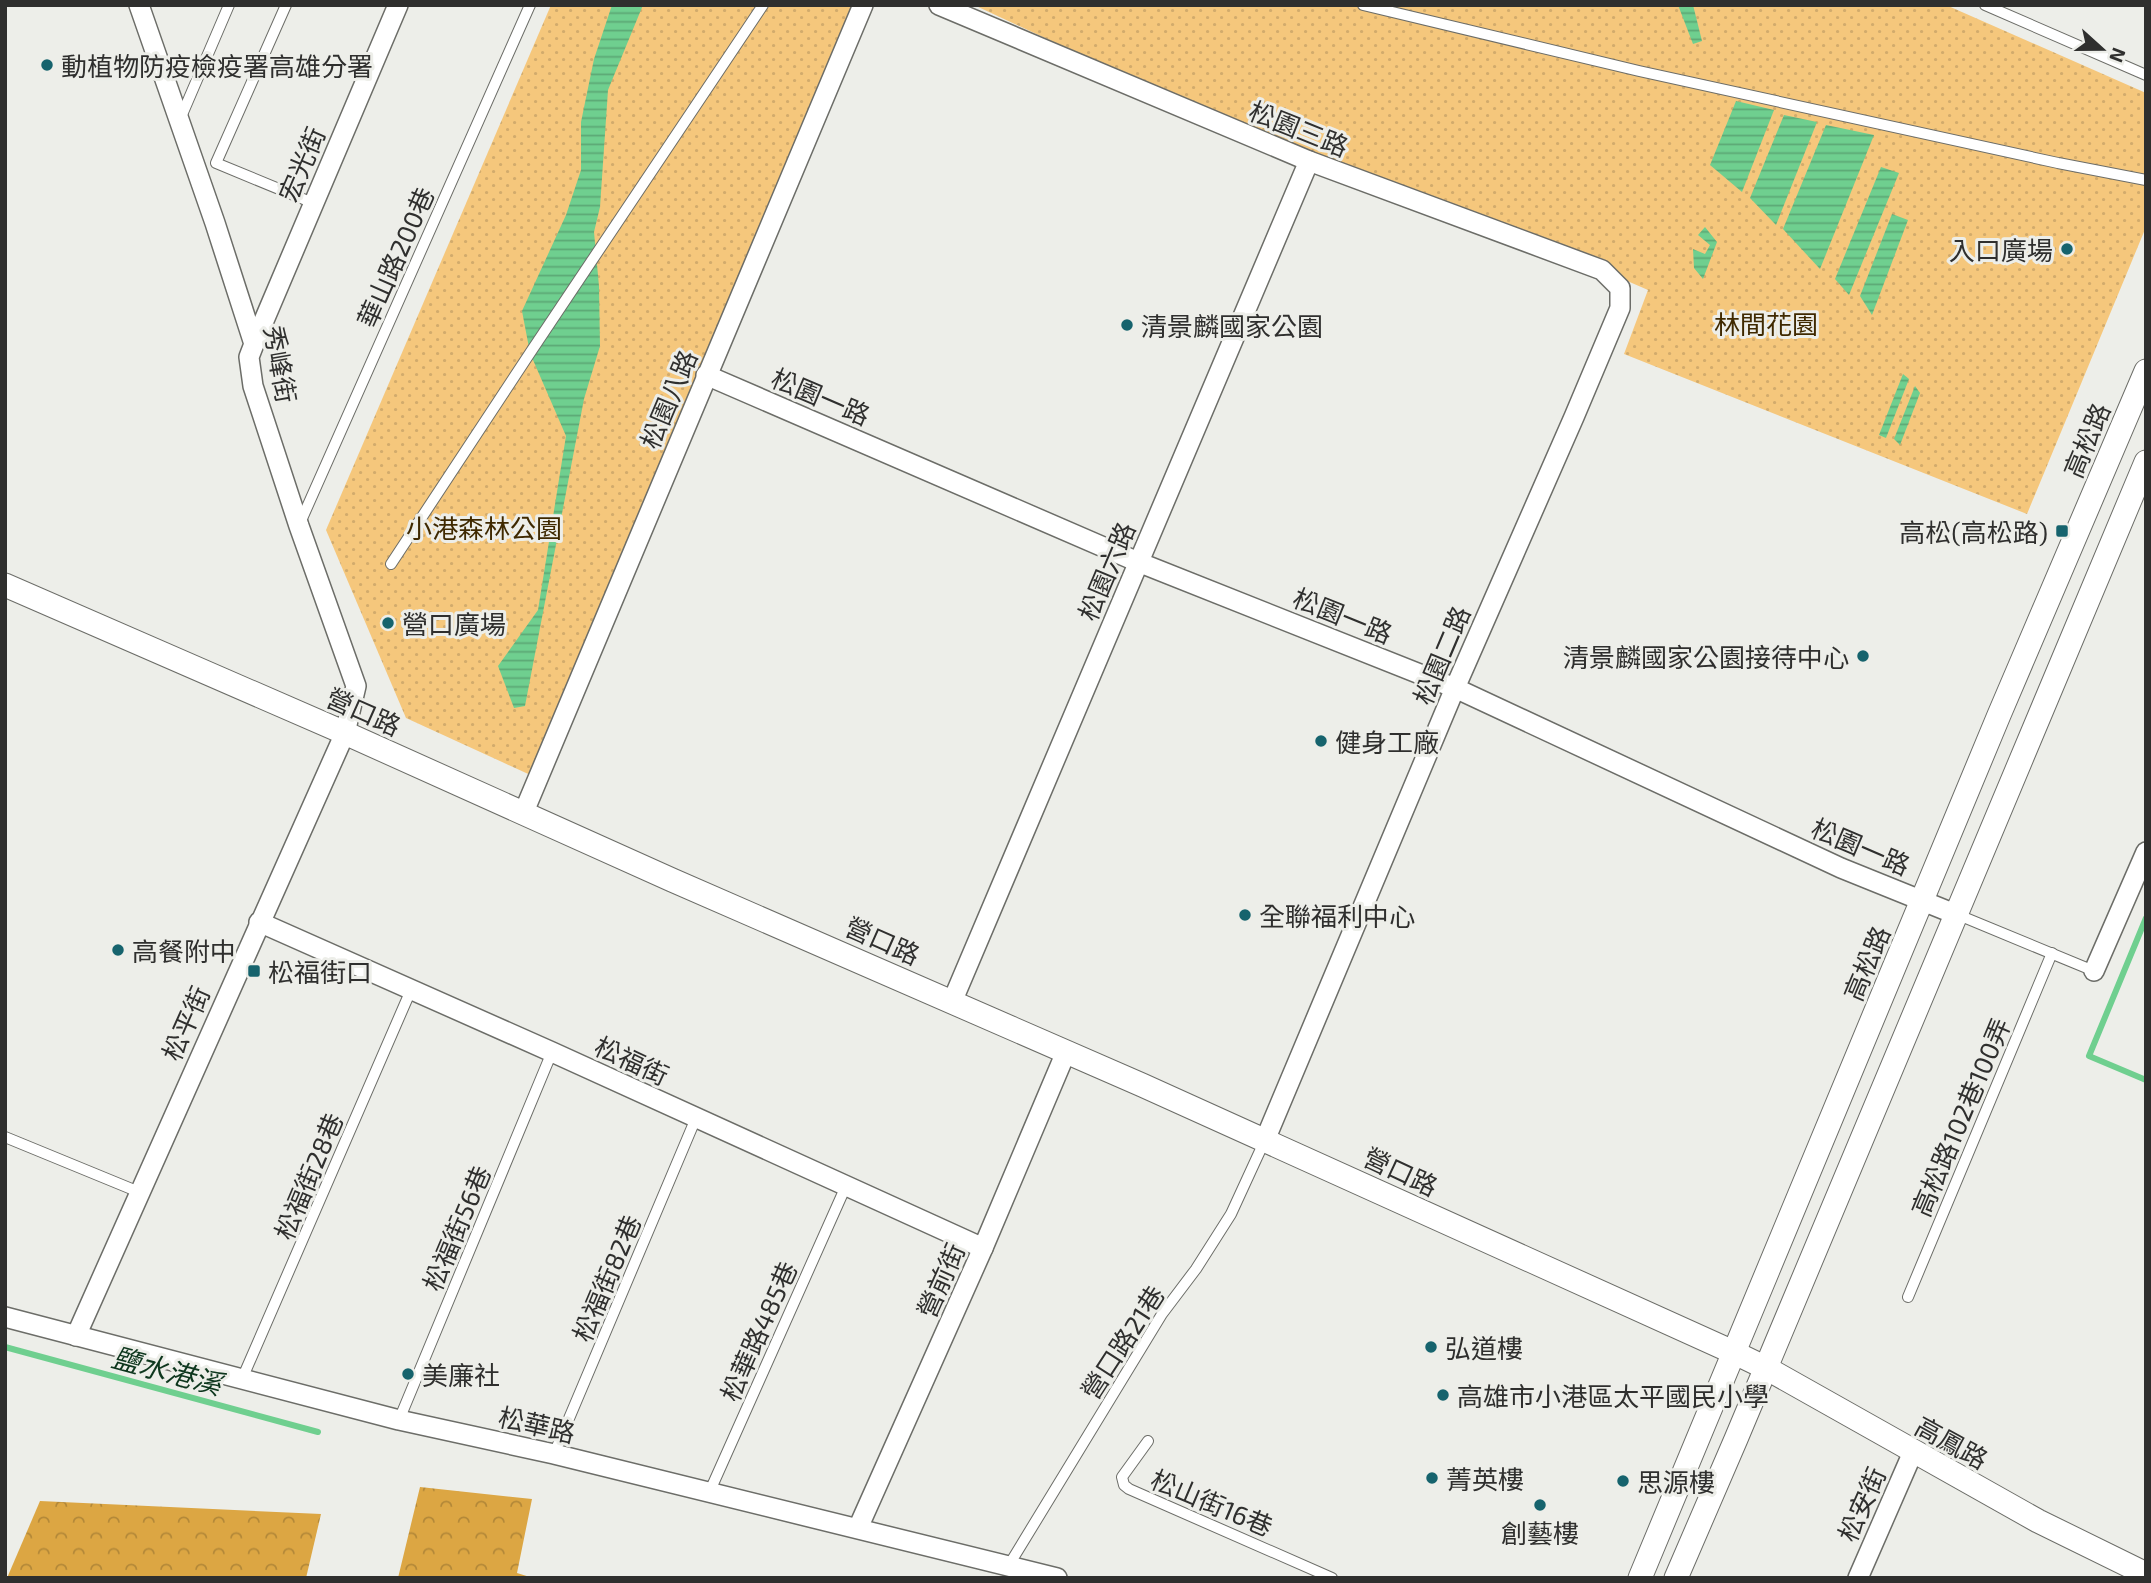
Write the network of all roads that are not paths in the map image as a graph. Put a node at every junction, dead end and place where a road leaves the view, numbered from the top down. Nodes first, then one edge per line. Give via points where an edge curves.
1 (139, 5) edge
2 (229, 5) edge
3 (286, 5) edge
4 (398, 5) edge
5 (530, 5) edge
6 (763, 5) edge
7 (863, 5) edge
8 (939, 5) edge
9 (1363, 5) edge
10 (1985, 5) edge
11 (2146, 75) edge
12 (179, 121) junction
13 (1309, 161) junction
14 (2146, 180) edge
15 (313, 203) junction
16 (1620, 308) joint
17 (254, 344) junction
18 (2146, 371) edge
19 (706, 375) junction
20 (2146, 462) edge
21 (299, 526) junction
22 (1138, 562) junction
23 (391, 564) dead end
24 (5, 585) edge
25 (1455, 688) junction
26 (345, 733) junction
27 (523, 814) junction
28 (2146, 852) edge
29 (1923, 900) junction
30 (1955, 914) junction
31 (259, 922) junction
32 (2052, 953) junction
33 (2094, 971) joint
34 (411, 990) junction
35 (952, 1002) junction
36 (552, 1052) junction
37 (1066, 1052) junction
38 (696, 1118) junction
39 (5, 1137) edge
40 (1265, 1140) junction
41 (846, 1186) junction
42 (139, 1192) junction
43 (983, 1248) junction
44 (1908, 1297) dead end
45 (5, 1317) edge
46 (76, 1336) junction
47 (1735, 1353) junction
48 (1766, 1368) junction
49 (242, 1379) junction
50 (399, 1420) junction
51 (1147, 1441) dead end
52 (1913, 1452) junction
53 (554, 1454) junction
54 (709, 1493) junction
55 (858, 1528) junction
56 (1009, 1565) junction
57 (2146, 1574) edge
58 (1326, 1577) edge
59 (1057, 1578) edge
60 (1640, 1578) edge
61 (1676, 1578) edge
62 (1857, 1578) edge

1 - 12 street, 秀峰街
2 - 12 lane
3 - 15 lane via 216,163
4 - 15 street, 宏光街
5 - 21 lane, 華山路200巷
6 - 23 lane
7 - 19 street, 松園八路
8 - 13 street, 松園三路
9 - 14 lane via 1652,74
10 - 11 lane
12 - 17 street, 秀峰街
13 - 16 street, 松園三路 via 1602,270 1620,288
13 - 22 street, 松園六路
15 - 17 street, 宏光街
16 - 25 street, 松園二路
17 - 21 street, 秀峰街 via 249,357 253,386
18 - 29 street, 高松路
19 - 22 street, 松園一路
19 - 27 street, 松園八路
20 - 30 street
21 - 26 street, 秀峰街 via 356,686
22 - 25 street, 松園一路
22 - 35 street, 松園六路
24 - 26 street, 營口路
25 - 29 street, 松園一路 via 1840,868
25 - 40 street, 松園二路
26 - 27 street, 營口路
26 - 31 street, 松平街
27 - 35 street, 營口路
28 - 33 street
29 - 30 street, 松園一路
29 - 47 street, 高松路
30 - 32 lane
30 - 48 street
31 - 34 street, 松福街
31 - 42 street, 松平街
32 - 33 lane
32 - 44 lane, 高松路102巷100弄
34 - 36 street, 松福街
34 - 49 lane, 松福街28巷
35 - 37 street, 營口路
36 - 38 street, 松福街
36 - 50 lane, 松福街56巷
37 - 40 street, 營口路
37 - 43 street, 營前街
38 - 41 street, 松福街
38 - 53 lane, 松福街82巷
39 - 42 lane
40 - 47 street, 營口路
40 - 56 lane, 營口路21巷 via 1231,1214 1162,1314
41 - 43 street, 松福街
41 - 54 lane, 松華路485巷
42 - 46 street, 松平街
43 - 55 street, 營前街
45 - 46 street, 松華路
46 - 49 street, 松華路
47 - 48 street, 高鳳路
47 - 60 street, 高松路
48 - 52 street, 高鳳路
48 - 61 street
49 - 50 street, 松華路
50 - 53 street, 松華路
51 - 58 lane, 松山街16巷 via 1122,1477 1129,1489
52 - 57 street, 高鳳路
52 - 62 street, 松安街
53 - 54 street, 松華路
54 - 55 street, 松華路
55 - 56 street, 松華路
56 - 59 street, 松華路

